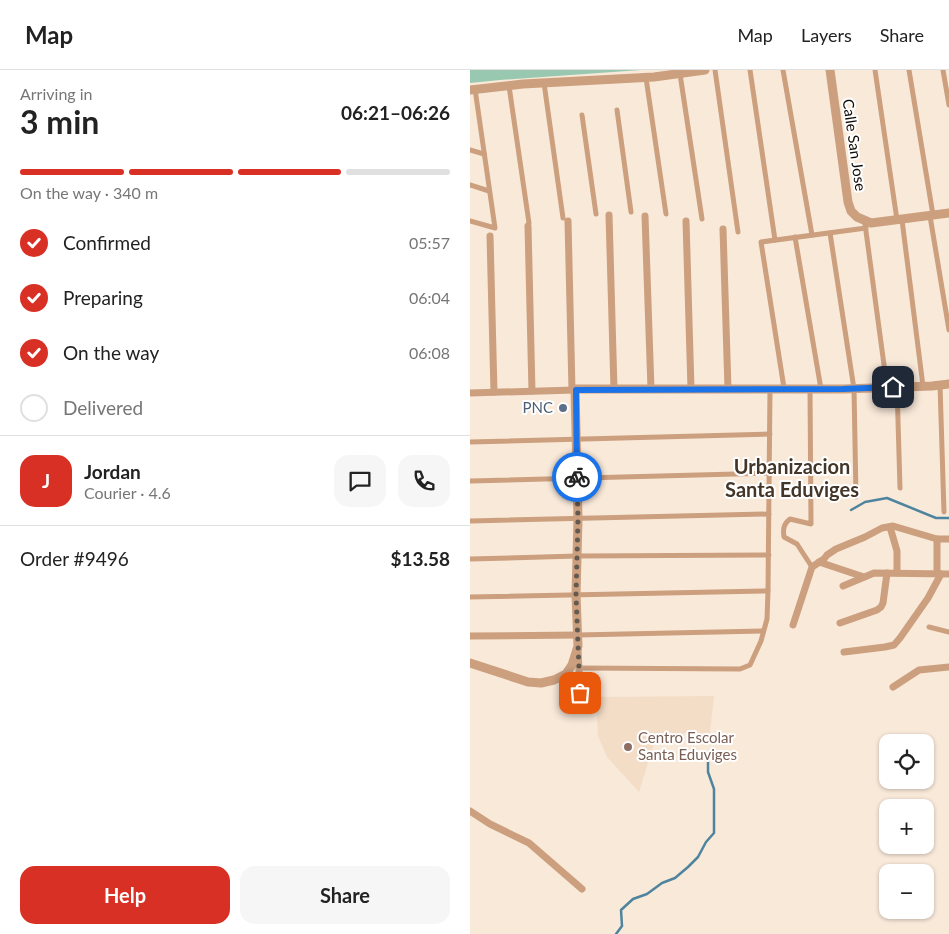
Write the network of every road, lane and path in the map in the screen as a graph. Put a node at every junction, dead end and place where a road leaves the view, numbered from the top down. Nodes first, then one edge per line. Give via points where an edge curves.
1 (705, 70) edge
2 (715, 70) edge
3 (750, 70) edge
4 (783, 70) edge
5 (830, 70) edge
6 (875, 70) edge
7 (909, 70) edge
8 (943, 70) edge
9 (680, 74) junction
10 (646, 78) junction
11 (544, 83) junction
12 (509, 86) junction
13 (472, 90) edge
14 (949, 105) edge
15 (617, 110) dead end
16 (582, 115) dead end
17 (470, 150) edge
18 (484, 154) junction
19 (470, 185) edge
20 (489, 191) junction
21 (632, 212) dead end
22 (949, 213) edge
23 (596, 214) dead end
24 (666, 214) dead end
25 (609, 216) dead end
26 (645, 216) dead end
27 (932, 216) junction
28 (566, 219) joint
29 (702, 220) dead end
30 (899, 220) junction
31 (470, 221) edge
32 (686, 221) dead end
33 (529, 225) joint
34 (865, 225) junction
35 (723, 229) dead end
36 (738, 232) dead end
37 (830, 232) junction
38 (812, 235) junction
39 (490, 236) dead end
40 (795, 237) junction
41 (775, 240) junction
42 (949, 330) edge
43 (944, 385) edge
44 (923, 386) junction
45 (892, 387) junction
46 (728, 388) junction
47 (770, 388) junction
48 (784, 388) junction
49 (614, 389) junction
50 (651, 389) junction
51 (691, 389) junction
52 (810, 389) junction
53 (821, 389) junction
54 (854, 389) junction
55 (574, 390) junction
56 (532, 391) junction
57 (494, 392) junction
58 (470, 393) edge
59 (770, 434) junction
60 (576, 439) junction
61 (470, 442) edge
62 (770, 473) junction
63 (577, 477) junction
64 (470, 481) edge
65 (900, 488) dead end
66 (856, 497) dead end
67 (944, 512) dead end
68 (769, 514) junction
69 (578, 519) junction
70 (470, 521) edge
71 (890, 527) junction
72 (937, 539) junction
73 (949, 539) edge
74 (769, 555) junction
75 (577, 556) junction
76 (470, 559) edge
77 (819, 562) junction
78 (812, 567) junction
79 (887, 573) junction
80 (897, 573) junction
81 (939, 574) junction
82 (949, 574) edge
83 (864, 577) junction
84 (843, 586) dead end
85 (768, 591) junction
86 (576, 595) junction
87 (470, 596) edge
88 (840, 623) dead end
89 (793, 625) dead end
90 (929, 627) dead end
91 (764, 631) junction
92 (949, 632) edge
93 (578, 635) junction
94 (470, 636) edge
95 (578, 646) junction
96 (844, 652) dead end
97 (470, 663) edge
98 (579, 668) junction
99 (949, 668) edge
100 (893, 687) dead end
101 (580, 693) dead end
102 (470, 811) edge
103 (582, 888) dead end

1 - 9 street
2 - 36 street
3 - 41 street
4 - 38 street
5 - 34 street, Calle San Jose via 848,202 851,211
6 - 30 street
7 - 27 street
8 - 14 street
9 - 10 street
9 - 29 street
10 - 11 street
10 - 24 street
11 - 12 street
11 - 28 street
12 - 13 street
12 - 33 street
13 - 18 street
15 - 21 street
16 - 23 street
17 - 18 street
18 - 20 street
19 - 20 street
20 - 31 street via 495,228
22 - 27 street
25 - 49 street
26 - 50 street
27 - 30 street
27 - 42 street
28 - 55 street
30 - 34 street
30 - 44 street
32 - 51 street
33 - 56 street
34 - 37 street
34 - 45 street
35 - 46 street
37 - 38 street
37 - 54 street
38 - 40 street
39 - 57 street
40 - 41 street
40 - 53 street
41 - 48 street via 761,242
43 - 44 street
43 - 67 street
44 - 45 street
45 - 54 street
45 - 65 street
46 - 47 street
46 - 51 street
47 - 48 street
47 - 59 street
48 - 52 street
49 - 50 street
49 - 55 street
50 - 51 street
52 - 53 street
52 - 78 street via 811,524 790,519 783,530 784,537 797,544
53 - 54 street
54 - 66 street
55 - 56 street
55 - 60 street
56 - 57 street
57 - 58 street
59 - 60 street
59 - 62 street
60 - 61 street
60 - 63 street
62 - 63 street
62 - 68 street
63 - 64 street
63 - 69 street
68 - 69 street
68 - 74 street
69 - 70 street
69 - 75 street
71 - 72 street
71 - 77 street via 836,549
71 - 80 street via 897,551
72 - 73 street
72 - 81 street
74 - 75 street
74 - 85 street
75 - 76 street
75 - 86 street
77 - 78 street
77 - 83 street
78 - 89 street
79 - 80 street
79 - 83 street
79 - 88 street via 881,606
80 - 81 street
81 - 82 street
81 - 96 street via 924,604 894,645
83 - 84 street
85 - 86 street
85 - 91 street
86 - 87 street
86 - 93 street
90 - 92 street
91 - 93 street
91 - 98 street via 750,665 740,669
93 - 94 street
93 - 95 street
95 - 97 street via 566,674 541,683 528,682
95 - 98 street
98 - 101 street
99 - 100 street via 918,670
102 - 103 street via 529,843

